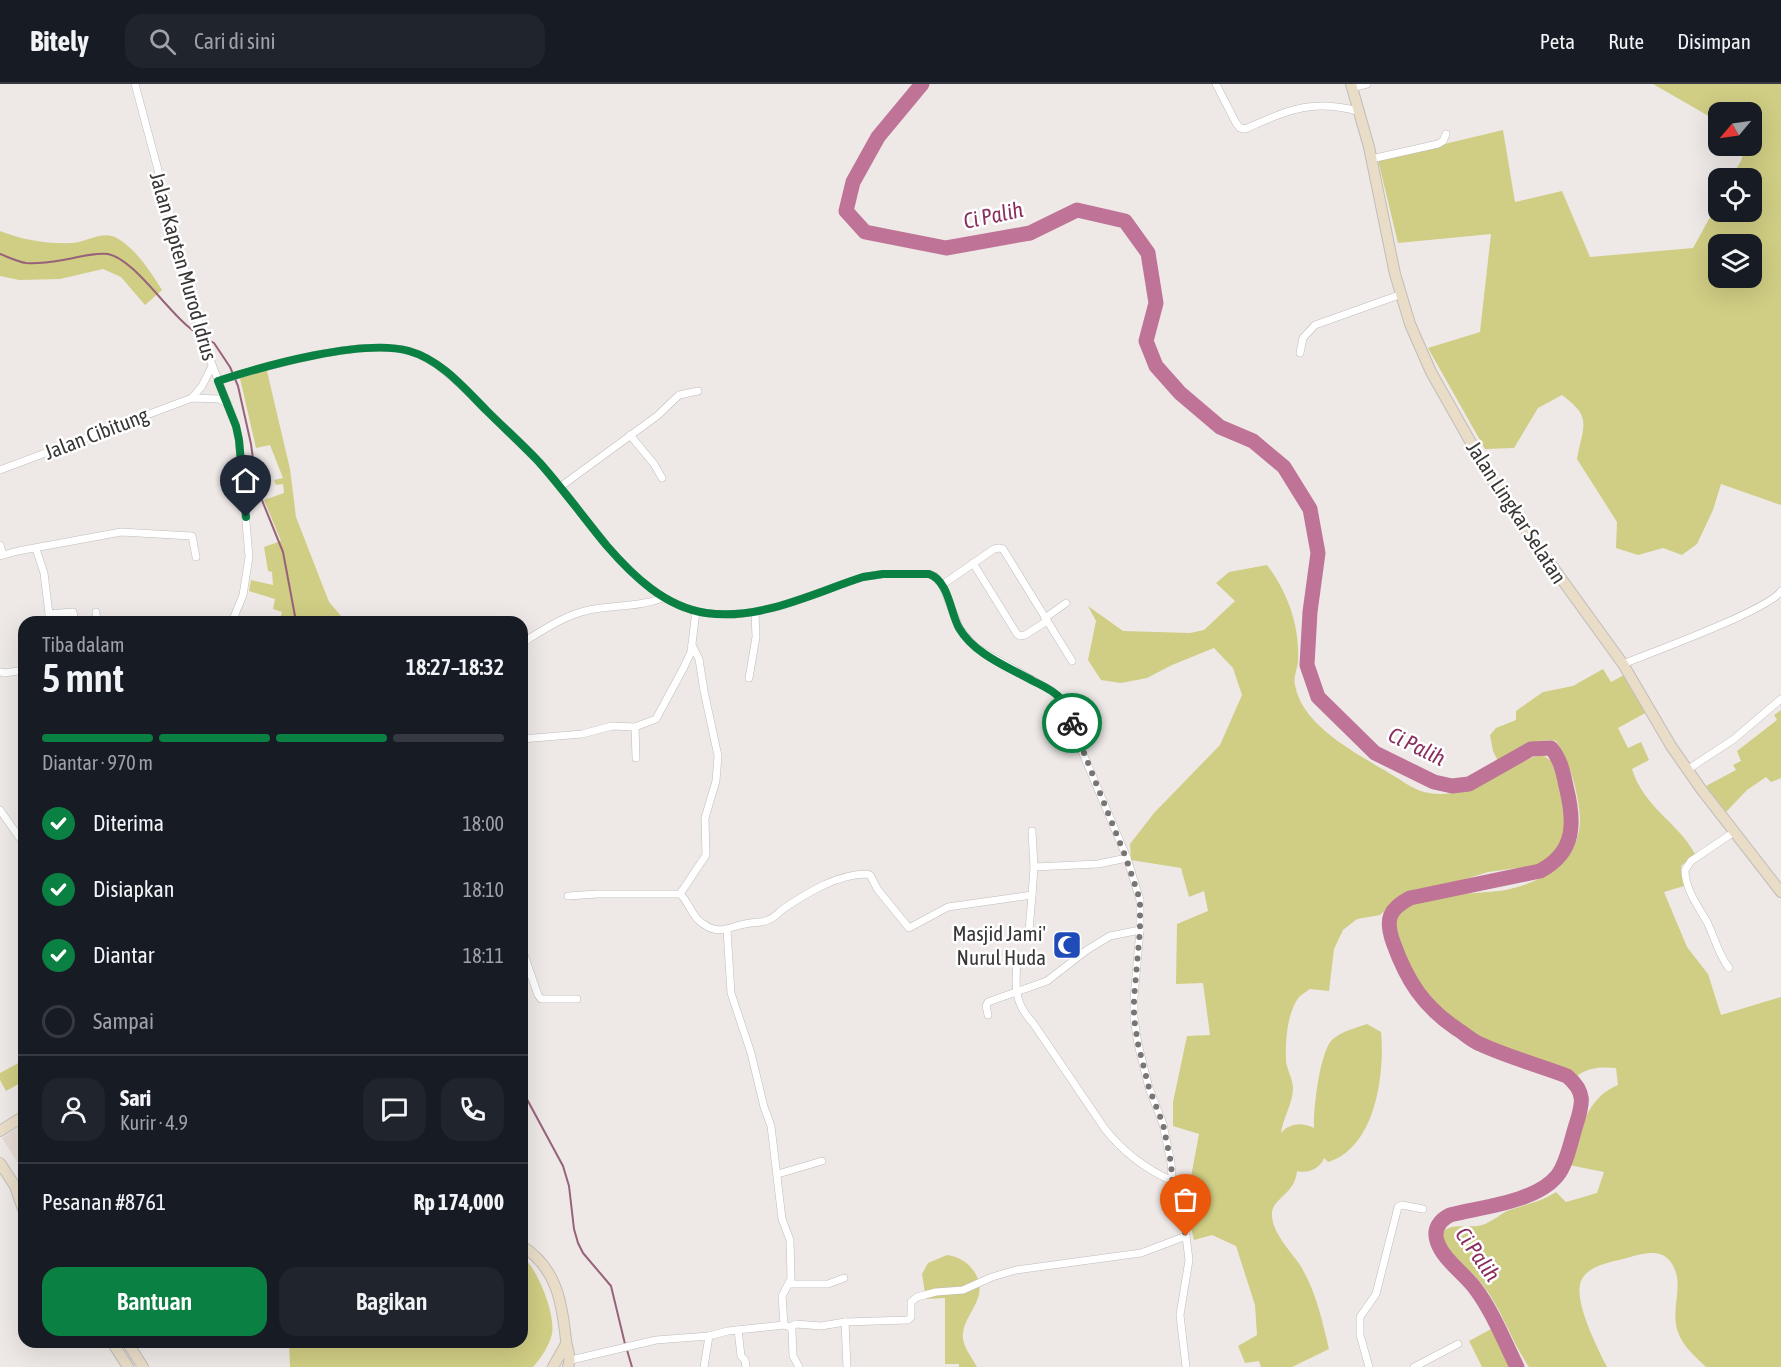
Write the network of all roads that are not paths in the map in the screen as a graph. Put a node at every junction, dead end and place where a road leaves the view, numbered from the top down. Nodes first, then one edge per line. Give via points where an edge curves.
1 (135, 84) edge
2 (1216, 84) edge
3 (1367, 84) edge
4 (1351, 86) edge
5 (1358, 111) junction
6 (1446, 134) dead end
7 (1371, 159) junction
8 (1402, 294) junction
9 (1300, 353) dead end
10 (212, 366) junction
11 (218, 381) junction
12 (698, 391) dead end
13 (192, 398) junction
14 (228, 404) junction
15 (630, 435) junction
16 (0, 470) edge
17 (662, 478) dead end
18 (560, 487) junction
19 (0, 545) edge
20 (36, 549) junction
21 (2, 556) edge
22 (196, 557) dead end
23 (973, 563) junction
24 (942, 585) junction
25 (1781, 591) edge
26 (663, 598) junction
27 (1066, 603) dead end
28 (696, 611) junction
29 (96, 612) dead end
30 (755, 613) junction
31 (49, 614) joint
32 (74, 616) edge
33 (96, 616) edge
34 (235, 616) edge
35 (1046, 620) junction
36 (528, 640) edge
37 (692, 645) junction
38 (1072, 661) dead end
39 (1623, 664) junction
40 (18, 671) edge
41 (0, 672) edge
42 (749, 678) dead end
43 (1781, 699) edge
44 (635, 728) junction
45 (528, 738) edge
46 (636, 758) dead end
47 (1687, 770) junction
48 (0, 810) edge
49 (1032, 831) dead end
50 (1734, 832) junction
51 (18, 835) edge
52 (1126, 858) junction
53 (1034, 867) junction
54 (1781, 892) edge
55 (680, 894) junction
56 (1032, 895) junction
57 (568, 896) dead end
58 (727, 930) junction
59 (1140, 930) junction
60 (1029, 931) dead end
61 (1017, 960) dead end
62 (528, 967) edge
63 (1729, 968) dead end
64 (1016, 992) junction
65 (577, 999) dead end
66 (988, 1015) dead end
67 (18, 1120) edge
68 (0, 1131) edge
69 (822, 1161) dead end
70 (0, 1163) edge
71 (778, 1174) junction
72 (1172, 1181) junction
73 (15, 1186) junction
74 (18, 1189) edge
75 (18, 1195) edge
76 (1423, 1209) dead end
77 (1186, 1236) junction
78 (528, 1250) edge
79 (844, 1278) dead end
80 (789, 1284) junction
81 (845, 1322) junction
82 (787, 1326) junction
83 (738, 1330) junction
84 (709, 1336) junction
85 (566, 1344) junction
86 (1458, 1344) dead end
87 (116, 1348) edge
88 (130, 1348) edge
89 (135, 1355) junction
90 (573, 1363) edge
91 (126, 1364) edge
92 (797, 1366) edge
93 (143, 1367) edge
94 (553, 1367) edge
95 (704, 1367) edge
96 (746, 1367) edge
97 (847, 1367) edge
98 (1186, 1367) edge
99 (1369, 1367) edge
100 (1414, 1367) edge

1 - 10 street, Jalan Kapten Murod Idrus
2 - 5 street via 1236,123 1245,129 1308,106
3 - 4 street
4 - 5 street, Jalan Lingkar Selatan
5 - 7 street, Jalan Lingkar Selatan
6 - 7 street via 1438,144
7 - 8 street, Jalan Lingkar Selatan
8 - 9 street via 1316,326 1303,338
8 - 39 street, Jalan Lingkar Selatan via 1418,346 1500,494
10 - 11 street, Jalan Kapten Murod Idrus
10 - 13 street
11 - 14 street, Jalan Kapten Murod Idrus
11 - 18 street via 368,347 415,353 458,382
12 - 15 street via 681,394
13 - 14 street via 219,399
13 - 16 street, Jalan Cibitung
14 - 34 street, Jalan Kapten Murod Idrus via 239,440 249,557 243,596
15 - 17 street
15 - 18 street
18 - 26 street via 613,553
19 - 21 street
20 - 21 street
20 - 22 street via 135,532 191,536
20 - 31 street via 44,573
23 - 24 street
23 - 35 street via 994,549 1003,549
23 - 35 street via 1020,636
24 - 30 street via 929,574 883,574
24 - 52 street via 960,630 975,647 1052,691 1064,704
25 - 39 street via 1774,599 1722,624
26 - 28 street
26 - 36 street via 584,611
27 - 35 street
28 - 30 street
28 - 37 street
29 - 33 street
30 - 42 street via 756,637
31 - 32 street via 73,612
35 - 38 street
37 - 44 street via 656,719
37 - 55 street via 700,662 718,760 705,818 706,855
39 - 47 street, Jalan Lingkar Selatan
40 - 41 street
43 - 47 street via 1734,739
44 - 45 street via 612,726 582,734
44 - 46 street
47 - 50 street, Jalan Lingkar Selatan
48 - 51 street
49 - 53 street
50 - 54 street, Jalan Lingkar Selatan
50 - 63 street via 1691,861 1685,870 1717,951
52 - 53 street via 1098,864
52 - 59 street via 1140,900
53 - 56 street
55 - 57 street
55 - 58 street via 702,924
56 - 58 street via 948,907 909,928 870,875 863,874 836,880 765,922
56 - 60 street
58 - 71 street via 731,993 771,1126
59 - 64 street via 1110,936 1047,981
59 - 72 street via 1134,1018 1149,1088 1165,1134
61 - 64 street
62 - 65 street via 541,999
64 - 66 street via 988,1002
64 - 72 street via 1020,1008 1118,1145
67 - 68 street
69 - 71 street
70 - 73 street
71 - 80 street via 782,1219 790,1240
72 - 77 street
73 - 74 street
73 - 75 street
76 - 99 street via 1398,1207 1376,1294 1360,1317 1360,1335
77 - 81 street via 1141,1253 1016,1270 963,1290 916,1297 911,1302 908,1320
77 - 98 street via 1189,1260 1180,1315
78 - 85 street via 547,1269 557,1288
79 - 80 street via 828,1284
80 - 82 street via 782,1296
81 - 82 street
81 - 97 street
82 - 83 street
82 - 92 street via 793,1333
83 - 84 street
83 - 96 street
84 - 90 street via 636,1344
84 - 95 street
85 - 90 street
85 - 94 street
86 - 100 street
87 - 91 street
88 - 89 street
89 - 91 street
89 - 93 street

